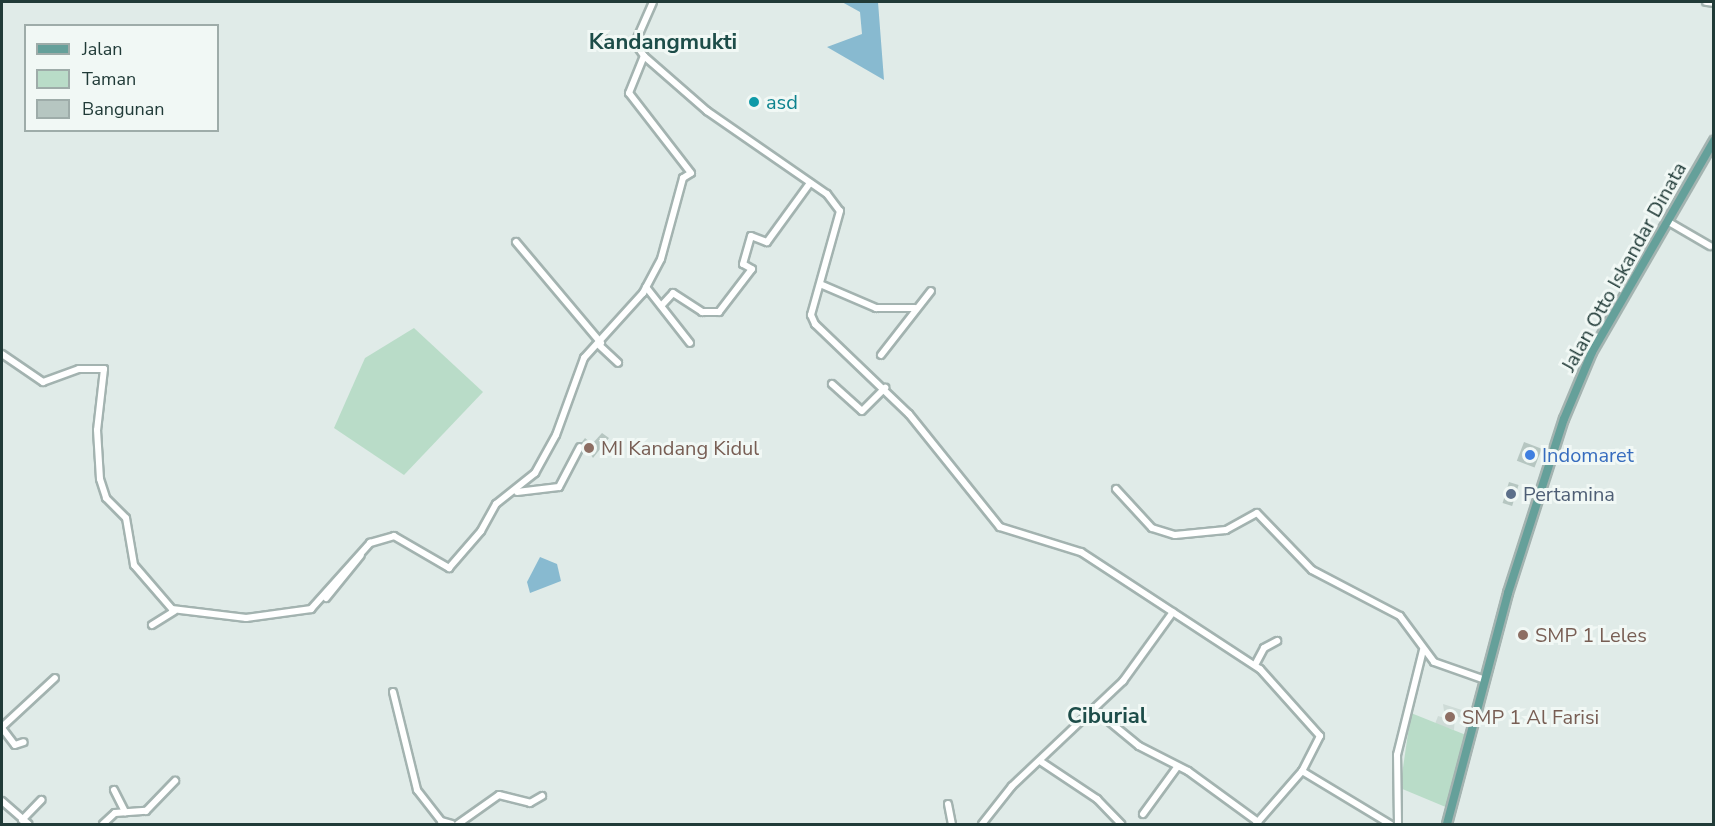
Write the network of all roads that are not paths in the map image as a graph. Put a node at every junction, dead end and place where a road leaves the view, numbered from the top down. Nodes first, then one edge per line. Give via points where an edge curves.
1 (653, 2) edge
2 (1706, 2) edge
3 (1713, 3) edge
4 (644, 56) junction
5 (1713, 141) edge
6 (810, 183) junction
7 (1667, 221) junction
8 (516, 242) dead end
9 (1710, 246) dead end
10 (820, 284) junction
11 (646, 287) junction
12 (931, 291) dead end
13 (662, 305) junction
14 (915, 308) junction
15 (690, 343) dead end
16 (600, 344) junction
17 (2, 354) edge
18 (881, 355) dead end
19 (618, 363) dead end
20 (832, 384) dead end
21 (885, 388) junction
22 (579, 447) dead end
23 (1116, 489) dead end
24 (517, 492) junction
25 (178, 610) junction
26 (1173, 612) junction
27 (152, 625) dead end
28 (1276, 641) dead end
29 (1423, 650) junction
30 (1255, 665) junction
31 (56, 678) dead end
32 (1485, 680) junction
33 (393, 692) dead end
34 (1094, 709) junction
35 (2, 728) edge
36 (24, 742) dead end
37 (1040, 761) junction
38 (1178, 766) junction
39 (1302, 771) junction
40 (175, 781) dead end
41 (114, 790) dead end
42 (542, 796) dead end
43 (41, 800) dead end
44 (2, 801) edge
45 (948, 804) dead end
46 (125, 812) junction
47 (1143, 814) dead end
48 (25, 822) edge
49 (984, 822) edge
50 (1257, 823) edge
51 (103, 825) edge
52 (452, 825) edge
53 (458, 825) edge
54 (952, 825) edge
55 (992, 825) edge
56 (1121, 825) edge
57 (1390, 825) edge
58 (1398, 825) edge
59 (1447, 825) edge

1 - 4 street via 635,43
2 - 3 street
4 - 6 street via 707,111
4 - 11 street via 628,93 691,173 682,178 661,259
5 - 7 main road, Jalan Otto Iskandar Dinata
6 - 10 street via 840,210
6 - 13 street via 767,242 751,236 743,264 752,269 719,312 702,312 673,293
7 - 9 street
7 - 32 main road, Jalan Otto Iskandar Dinata via 1592,352 1564,419
8 - 16 street
10 - 14 street via 876,308
10 - 21 street via 812,320
11 - 13 street
11 - 16 street
12 - 14 street
13 - 15 street
14 - 18 street
16 - 19 street
16 - 24 street via 580,366 551,444
17 - 25 street via 43,382 79,369 104,369 97,430 100,479 106,498 126,518 134,565 159,600
20 - 21 street via 862,411
21 - 26 street via 1000,527 1081,552
22 - 24 street via 559,486
23 - 29 street via 1152,528 1175,535 1226,530 1257,513 1312,570 1400,616
24 - 25 street via 496,504 481,531 449,568 394,536 365,548 321,593 326,598 311,609 246,618
25 - 27 street via 165,612
26 - 30 street
26 - 34 street via 1134,668
28 - 30 street via 1264,648
29 - 32 street via 1434,662
29 - 58 street via 1397,755
30 - 39 street via 1320,736
31 - 35 street
32 - 59 main road, Jalan Otto Iskandar Dinata
33 - 52 street via 417,790 441,821
34 - 37 street
34 - 38 street via 1139,746
35 - 36 street via 15,745
37 - 49 street
37 - 56 street via 1097,799
38 - 47 street
38 - 50 street
39 - 50 street
39 - 57 street
40 - 46 street via 146,810
41 - 46 street
42 - 53 street via 530,803 499,795
43 - 48 street
44 - 48 street
45 - 54 street
46 - 51 street
49 - 55 street

